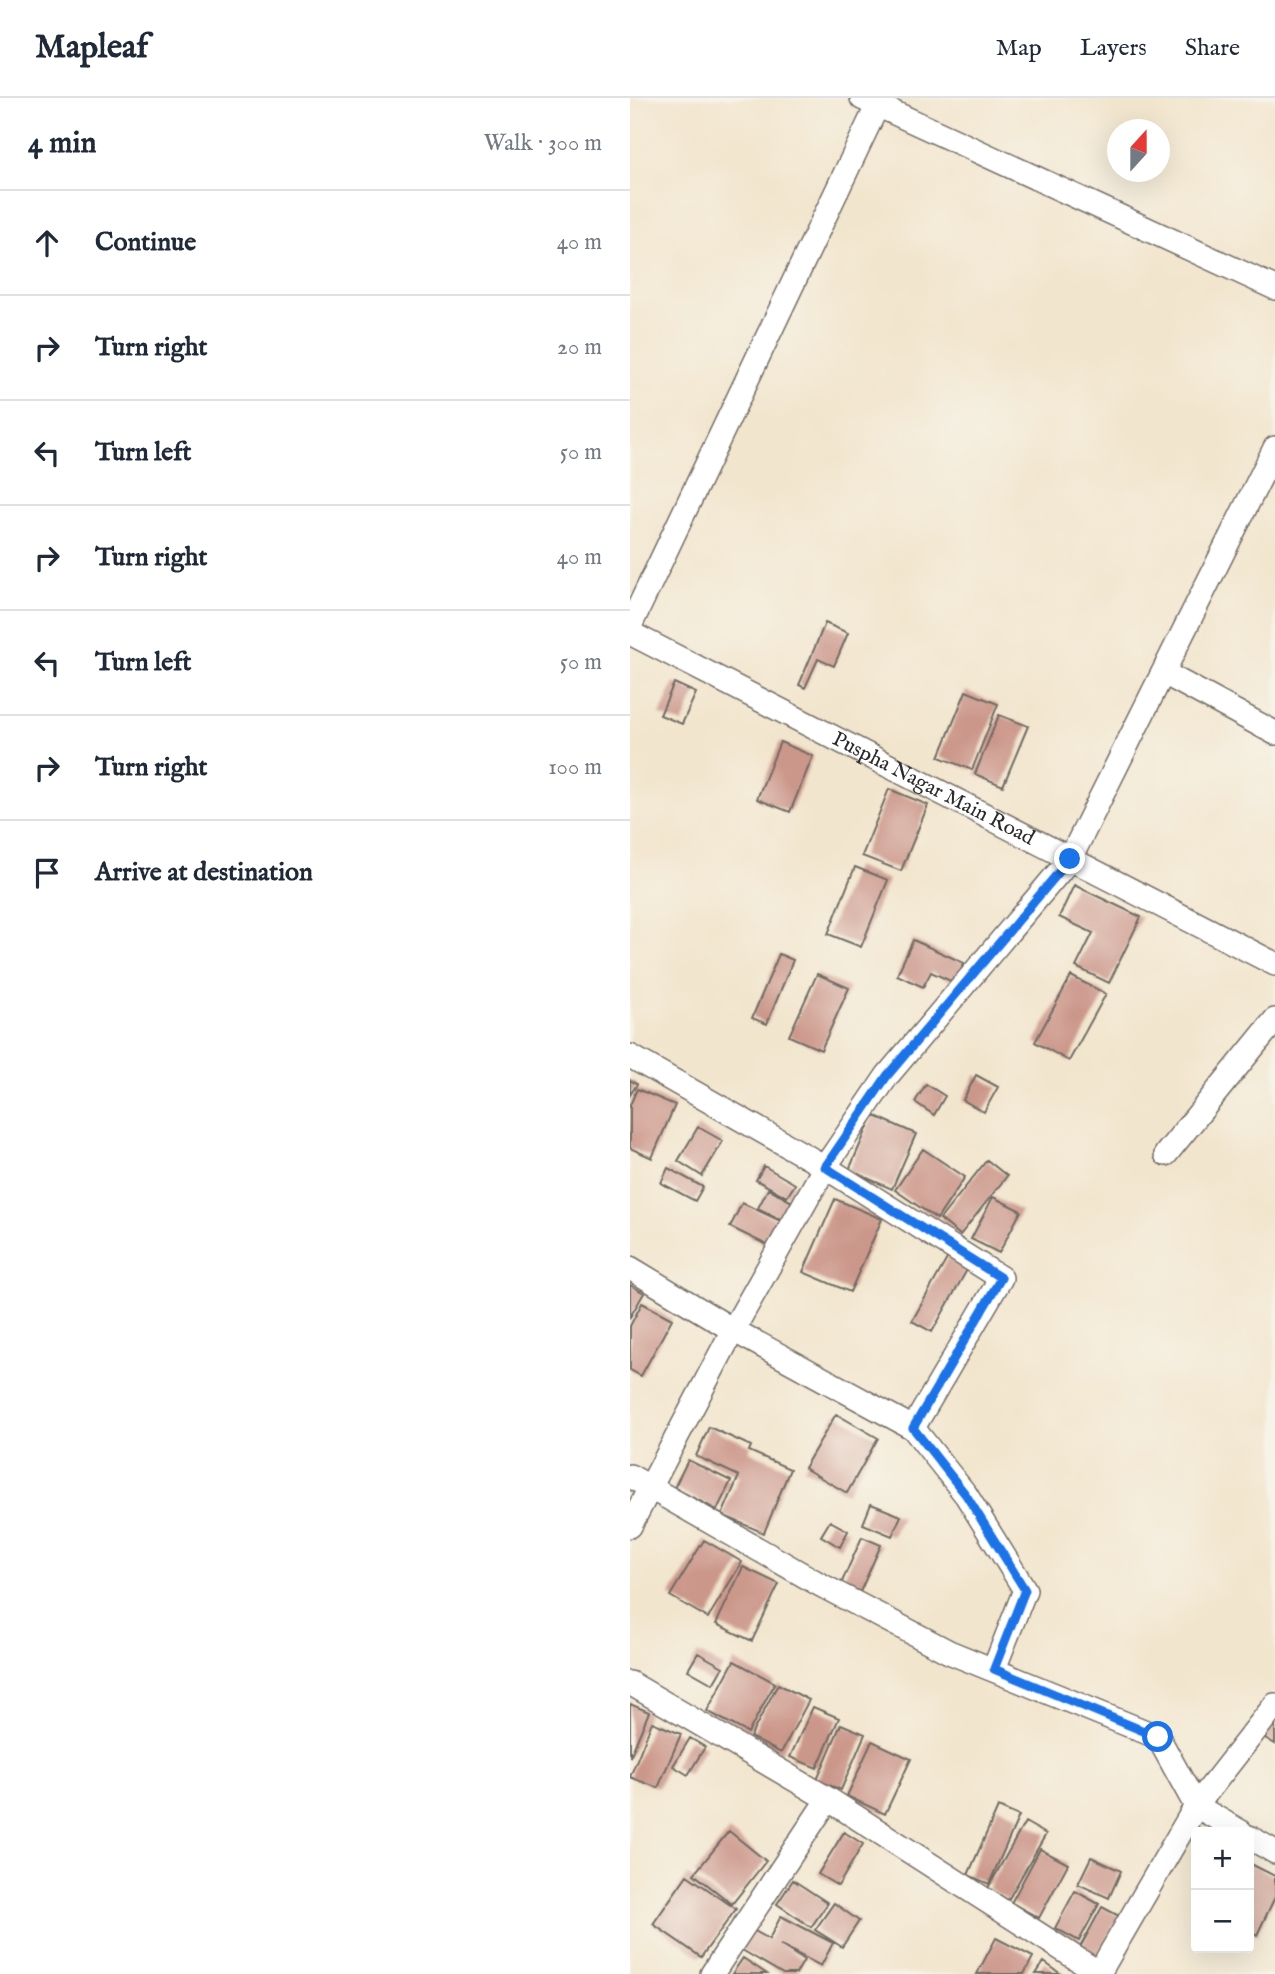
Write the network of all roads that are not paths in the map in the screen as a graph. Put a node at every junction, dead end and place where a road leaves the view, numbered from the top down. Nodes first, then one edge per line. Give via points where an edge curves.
1 (873, 101) edge
2 (1275, 288) edge
3 (1275, 448) edge
4 (630, 626) edge
5 (630, 633) edge
6 (1164, 673) junction
7 (1275, 733) edge
8 (1070, 859) junction
9 (1275, 964) edge
10 (1275, 1020) edge
11 (630, 1056) edge
12 (1166, 1154) dead end
13 (825, 1167) junction
14 (630, 1269) edge
15 (733, 1330) junction
16 (913, 1428) junction
17 (639, 1482) edge
18 (630, 1526) edge
19 (994, 1669) junction
20 (630, 1684) edge
21 (1275, 1704) edge
22 (828, 1799) junction
23 (1196, 1806) junction
24 (1232, 1827) edge
25 (1254, 1840) edge
26 (1275, 1852) edge
27 (712, 1974) edge
28 (1099, 1974) edge

1 - 2 street
1 - 4 street
3 - 6 street
5 - 8 street, Puspha Nagar Main Road
6 - 7 street
6 - 8 street
8 - 9 street, Puspha Nagar Main Road
8 - 13 street via 887,1076
10 - 12 street
11 - 13 street
13 - 15 street
13 - 16 street via 1001,1278
14 - 15 street
15 - 16 street
15 - 17 street
16 - 19 street via 966,1495 1025,1590
17 - 18 street
17 - 19 street via 819,1584 949,1652
19 - 23 street via 1158,1737
20 - 22 street
21 - 23 street
22 - 27 street
22 - 28 street
23 - 24 street
23 - 28 street
25 - 26 street

